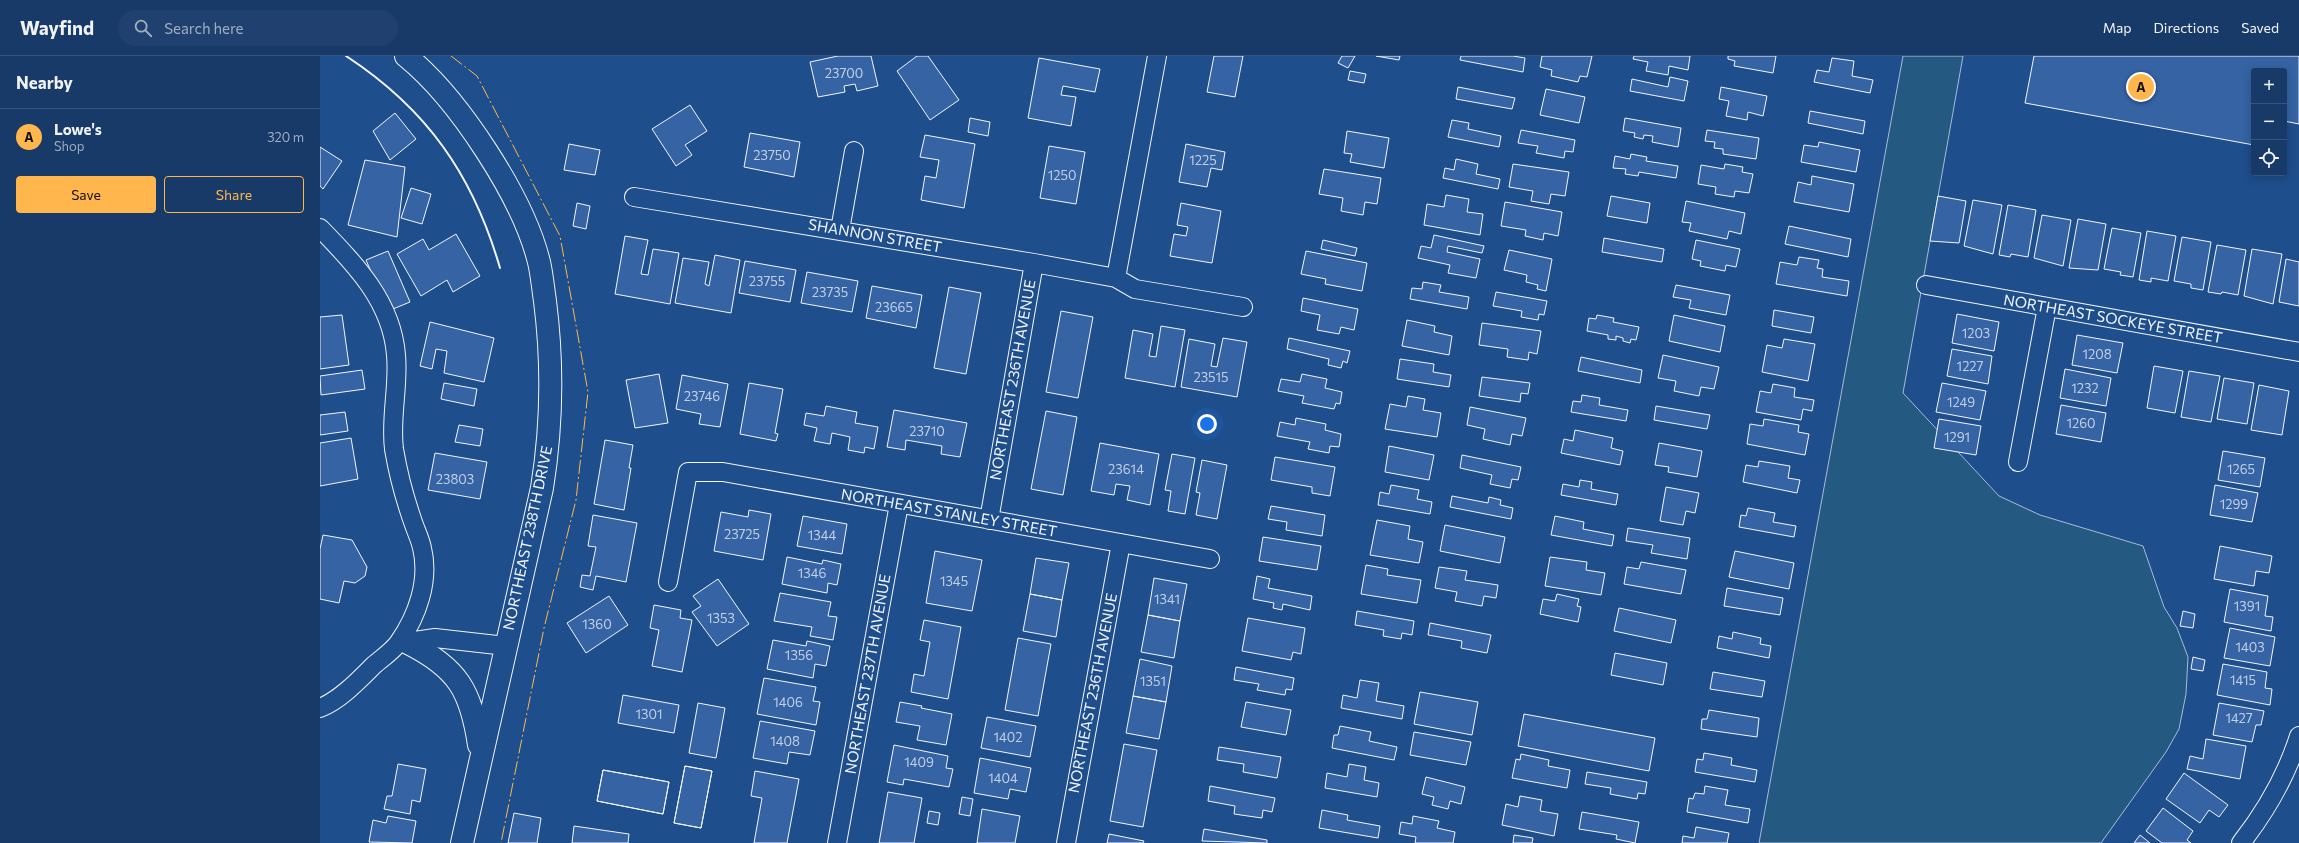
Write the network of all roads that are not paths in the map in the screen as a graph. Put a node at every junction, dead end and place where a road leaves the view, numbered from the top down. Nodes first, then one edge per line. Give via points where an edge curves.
1 (406, 56) edge
2 (1157, 56) edge
3 (854, 152) dead end
4 (634, 197) dead end
5 (320, 228) edge
6 (840, 230) junction
7 (1034, 263) junction
8 (1116, 278) junction
9 (1926, 285) dead end
10 (2047, 307) junction
11 (1243, 308) dead end
12 (2299, 352) edge
13 (2018, 462) dead end
14 (899, 504) junction
15 (989, 520) junction
16 (1121, 544) junction
17 (1210, 559) dead end
18 (668, 582) dead end
19 (403, 643) junction
20 (506, 646) junction
21 (320, 708) edge
22 (2299, 736) edge
23 (480, 762) junction
24 (462, 843) edge
25 (837, 843) edge
26 (1066, 843) edge
27 (2241, 843) edge

1 - 20 highway, NORTHEAST 238TH DRIVE via 422,69 470,127 500,173 525,220 539,262 550,368 549,446
2 - 8 street
3 - 6 street
4 - 6 street, SHANNON STREET
5 - 19 street via 359,269 379,299 396,354 394,445 399,477 422,548 424,572 422,590
6 - 7 street, SHANNON STREET
7 - 8 street, SHANNON STREET
7 - 15 street, NORTHEAST 236TH AVENUE
8 - 11 street, SHANNON STREET via 1136,289
9 - 10 street, NORTHEAST SOCKEYE STREET
10 - 12 street, NORTHEAST SOCKEYE STREET
10 - 13 street
14 - 15 street, NORTHEAST STANLEY STREET
14 - 18 street, NORTHEAST STANLEY STREET via 723,472 688,472
14 - 25 street, NORTHEAST 237TH AVENUE
15 - 16 street, NORTHEAST STANLEY STREET
16 - 17 street, NORTHEAST STANLEY STREET
16 - 26 street, NORTHEAST 236TH AVENUE
19 - 20 street via 435,638
19 - 21 street via 327,706
19 - 23 highway via 425,652 449,670 468,697 473,708
20 - 23 highway, NORTHEAST 238TH DRIVE
22 - 27 street via 2292,759 2275,791
23 - 24 highway, NORTHEAST 238TH DRIVE

